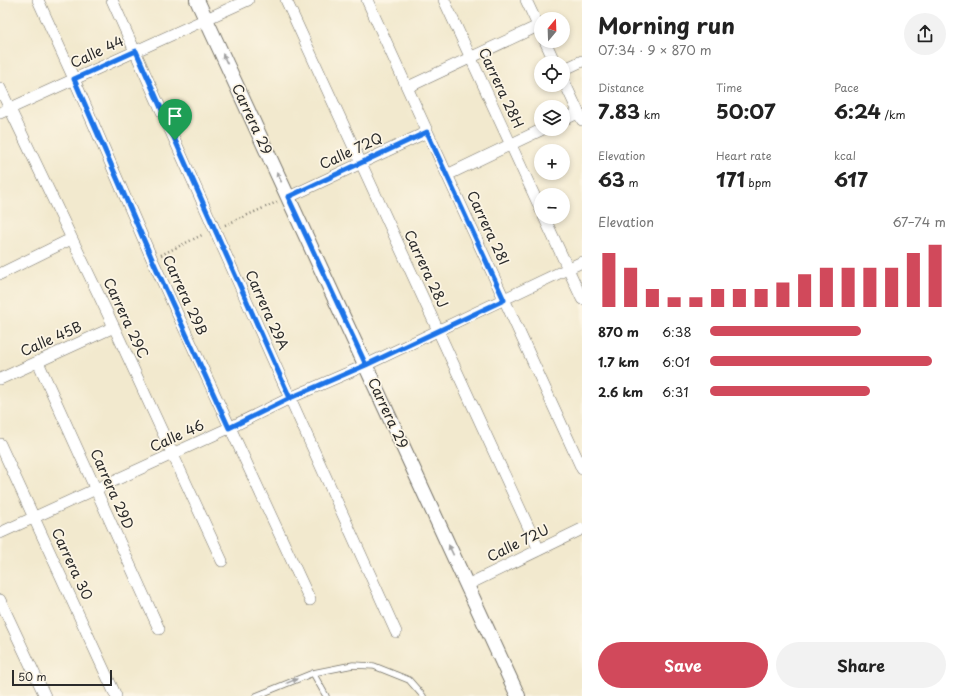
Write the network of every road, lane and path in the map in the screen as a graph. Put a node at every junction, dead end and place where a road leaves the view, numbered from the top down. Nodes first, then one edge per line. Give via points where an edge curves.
1 (38, 0) edge
2 (112, 0) edge
3 (197, 0) edge
4 (248, 0) edge
5 (286, 0) edge
6 (367, 0) edge
7 (444, 0) edge
8 (526, 0) edge
9 (534, 17) edge
10 (206, 19) junction
11 (534, 32) edge
12 (136, 51) junction
13 (471, 58) junction
14 (582, 61) edge
15 (570, 67) edge
16 (74, 79) junction
17 (408, 87) junction
18 (0, 88) edge
19 (569, 92) edge
20 (5, 111) edge
21 (580, 117) edge
22 (570, 119) edge
23 (427, 132) junction
24 (534, 133) edge
25 (511, 144) junction
26 (361, 163) junction
27 (447, 175) junction
28 (534, 195) edge
29 (288, 197) junction
30 (547, 224) edge
31 (71, 239) junction
32 (0, 261) edge
33 (582, 262) edge
34 (568, 268) junction
35 (2, 273) edge
36 (582, 299) edge
37 (504, 300) junction
38 (114, 327) junction
39 (438, 331) junction
40 (38, 362) junction
41 (366, 365) junction
42 (0, 379) edge
43 (290, 398) junction
44 (229, 428) junction
45 (0, 444) edge
46 (173, 454) junction
47 (582, 469) edge
48 (96, 489) junction
49 (34, 517) junction
50 (582, 529) edge
51 (0, 533) edge
52 (539, 550) junction
53 (222, 561) dead end
54 (467, 585) junction
55 (0, 600) edge
56 (310, 600) dead end
57 (159, 629) dead end
58 (396, 632) dead end
59 (313, 673) junction
60 (45, 696) edge
61 (116, 696) edge
62 (257, 696) edge
63 (326, 696) edge
64 (423, 696) edge
65 (518, 696) edge

1 - 16 street, Carrera 29B
2 - 12 street, Carrera 29A
3 - 10 street, Carrera 29
4 - 10 street, Calle 44
5 - 26 street, Carrera 28J
6 - 17 street, Carrera 28I
7 - 13 street, Carrera 28H
8 - 9 street
10 - 12 street, Calle 44
29 -> 10 street, Carrera 29
11 - 13 street
12 - 16 street, Calle 44
12 - 43 street, Carrera 29A
13 - 17 street
13 - 25 street, Carrera 28H
14 - 15 street
16 - 20 street, Calle 44
16 - 44 street, Carrera 29B
17 - 23 street, Carrera 28I
18 - 20 street, Carrera 29C
19 - 21 street
20 - 31 street, Carrera 29C
21 - 22 street
23 - 26 street, Calle 72Q
23 - 27 street, Carrera 28I
24 - 25 street
25 - 27 street
25 - 28 street, Carrera 28H
26 - 29 street, Calle 72Q
26 - 39 street, Carrera 28J
27 - 37 street, Carrera 28I
29 - 41 street, Carrera 29
30 - 34 street
31 - 35 street
31 - 38 street, Carrera 29C
32 - 35 street
33 - 34 street, Calle 46
34 - 36 street
34 - 37 street, Calle 46
37 - 39 street, Calle 46
37 - 47 street, Carrera 28I
38 - 40 street, Calle 45B
38 - 46 street, Carrera 29C
39 - 41 street, Calle 46
39 - 52 street, Carrera 28J
40 - 42 street, Calle 45B
40 - 48 street, Carrera 29D
41 - 43 street, Calle 46
54 -> 41 street, Carrera 29
43 - 44 street, Calle 46
43 - 58 street, Carrera 29A
44 - 46 street, Calle 46
44 - 56 street, Carrera 29B
45 - 49 street, Carrera 30
46 - 48 street, Calle 46
46 - 53 street, Carrera 29C
48 - 49 street, Calle 46
48 - 57 street, Carrera 29D
49 - 51 street, Calle 46
49 - 61 street, Carrera 30
50 - 52 street, Calle 72U
52 - 54 street, Calle 72U
54 - 65 street, Carrera 29
55 - 60 street
62 -> 59 lane
59 - 63 lane
59 - 64 lane via 353,665 374,666 409,680

